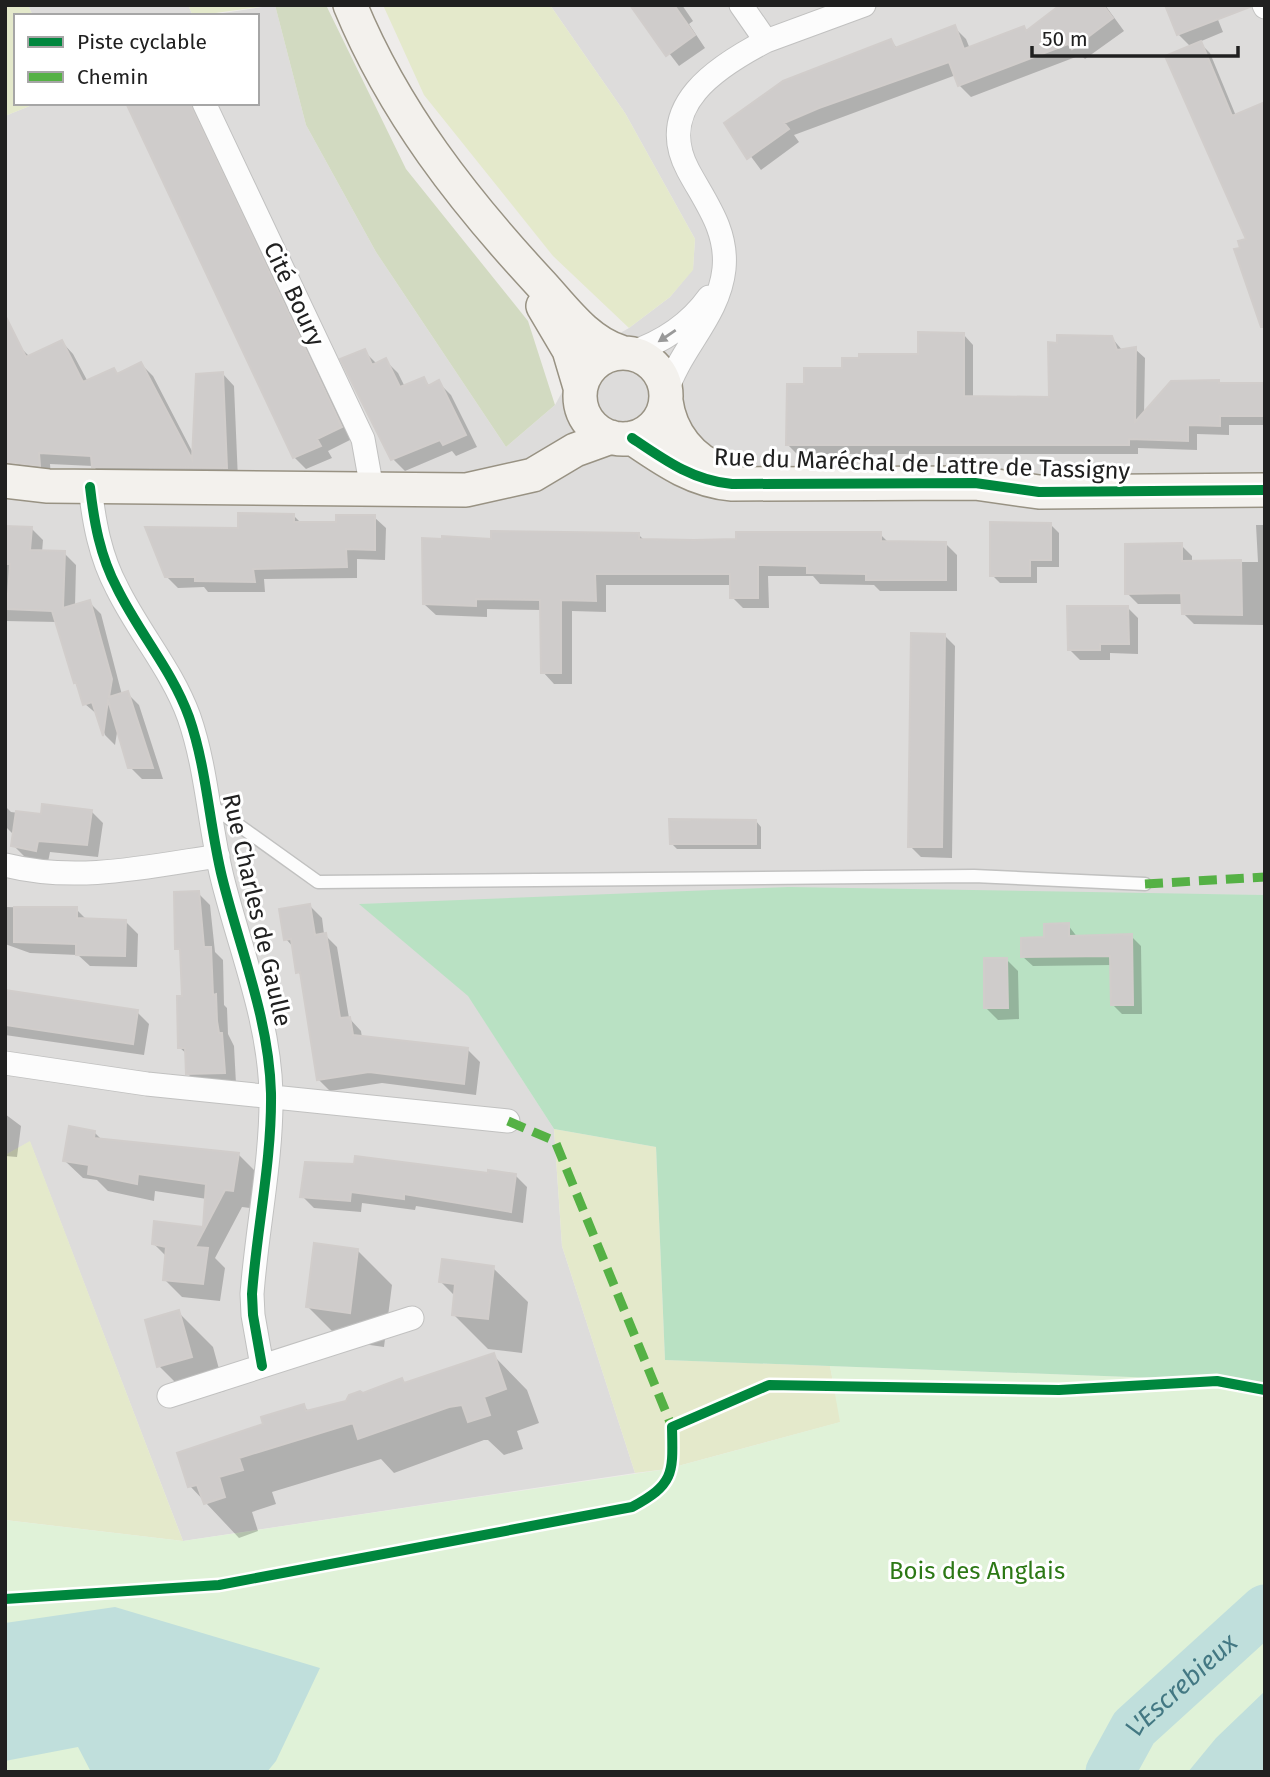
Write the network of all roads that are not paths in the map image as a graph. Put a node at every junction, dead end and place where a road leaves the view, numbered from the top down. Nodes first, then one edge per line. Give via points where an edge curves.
1 (350, 5) edge
2 (741, 5) edge
3 (863, 5) edge
4 (766, 41) junction
5 (205, 105) edge
6 (493, 232) junction
7 (724, 270) junction
8 (626, 353) junction
9 (580, 393) junction
10 (666, 397) junction
11 (622, 438) junction
12 (5, 481) edge
13 (775, 483) junction
14 (492, 485) junction
15 (90, 486) junction
16 (372, 489) junction
17 (1265, 490) edge
18 (209, 804) junction
19 (218, 856) junction
20 (5, 865) edge
21 (1145, 884) dead end
22 (5, 1063) edge
23 (271, 1097) junction
24 (508, 1121) dead end
25 (412, 1318) dead end
26 (262, 1366) junction
27 (169, 1396) dead end

1 - 6 street via 376,63 414,128
2 - 4 street
3 - 4 street
4 - 7 street via 701,85 680,125 681,152 718,224
5 - 16 street, Cité Boury via 362,439
6 - 8 street via 576,322 604,346
6 - 9 street via 556,326 574,362
7 -> 8 street via 692,317 662,340
7 - 10 street via 712,310 677,367
8 - 9 street via 608,355 592,365
8 - 10 street via 648,361 657,370
9 - 11 street via 590,424
9 - 14 street via 552,444 519,471
10 - 11 street via 655,425
10 - 13 street, Rue du Maréchal de Lattre de Tassigny via 677,434 701,460 727,472
11 - 13 street, Rue du Maréchal de Lattre de Tassigny via 708,480
11 - 14 street via 575,450 542,471
12 - 15 street
13 - 17 street, Rue du Maréchal de Lattre de Tassigny via 975,483 1039,492
14 - 16 street via 449,490
15 - 16 street
15 - 18 street, Rue Charles de Gaulle via 100,546 117,588 176,687 200,757
18 - 19 street, Rue Charles de Gaulle
18 - 21 lane via 318,881 974,876
19 - 20 street, Rue Charles de Gaulle via 90,874
19 - 23 street, Rue Charles de Gaulle via 263,1023
22 - 23 street
23 - 24 street
23 - 26 street, Rue Charles de Gaulle via 252,1294
25 - 26 street
26 - 27 street

